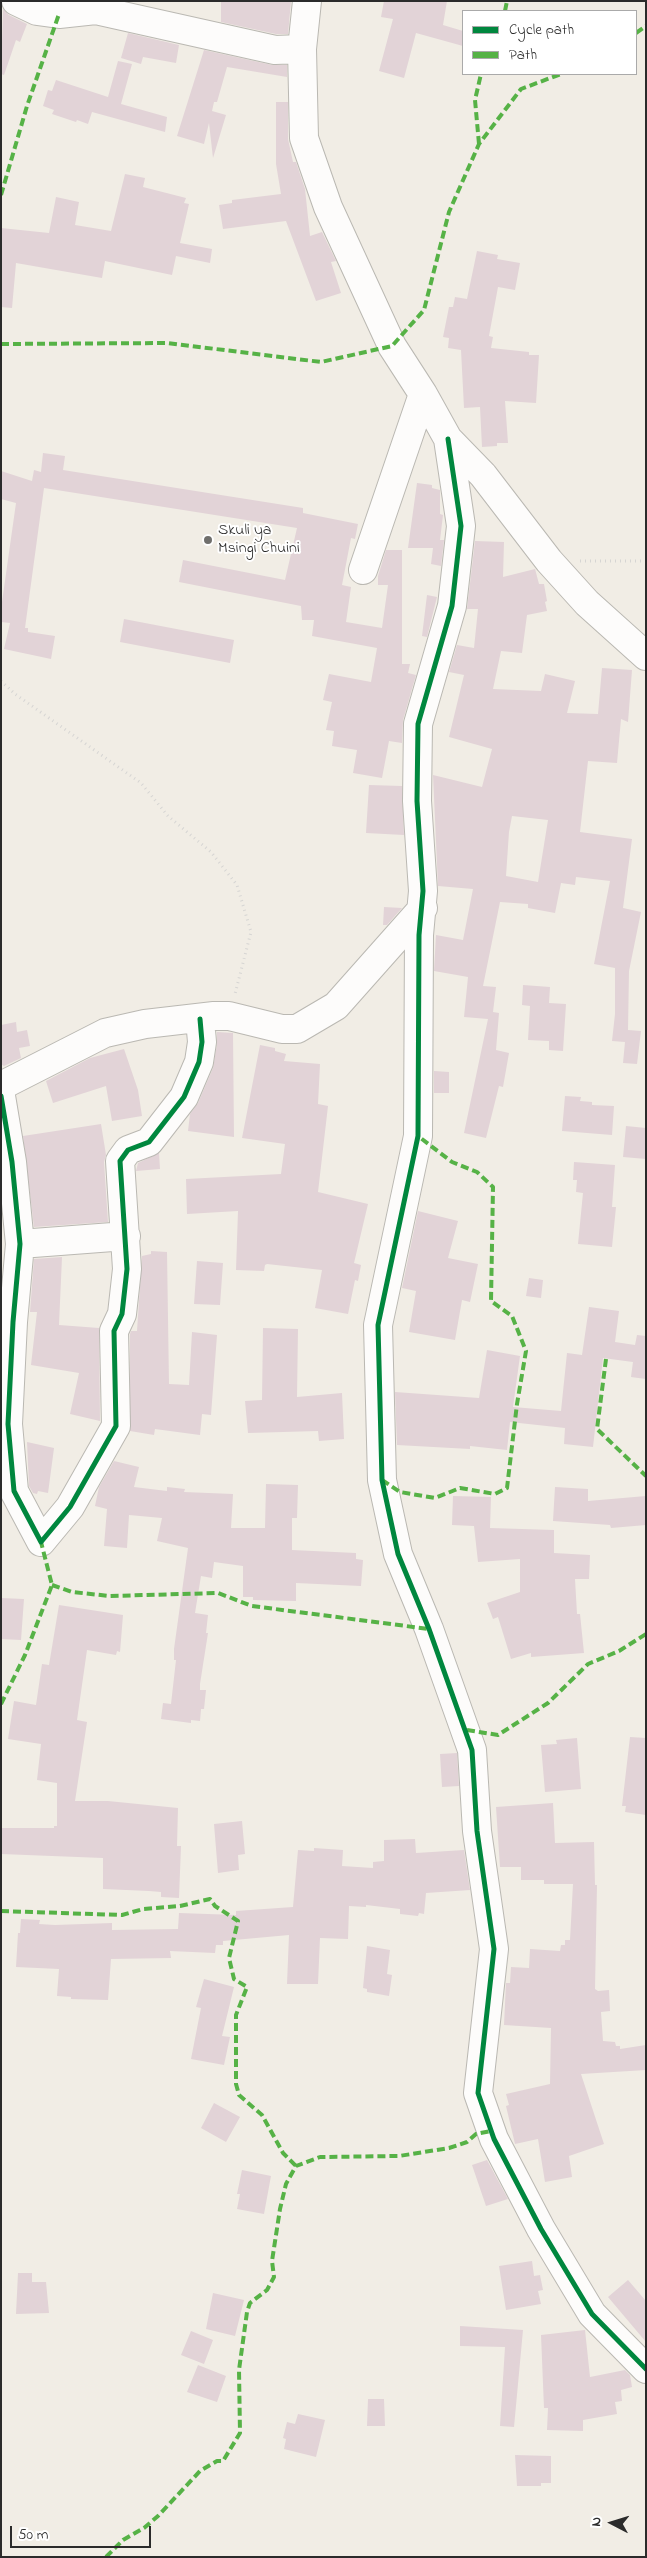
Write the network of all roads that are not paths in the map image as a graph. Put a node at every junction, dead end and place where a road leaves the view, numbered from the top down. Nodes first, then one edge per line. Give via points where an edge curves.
1 (16, 1) edge
2 (307, 1) edge
3 (302, 48) junction
4 (423, 394) junction
5 (448, 439) junction
6 (363, 570) dead end
7 (646, 656) edge
8 (422, 908) junction
9 (200, 1019) junction
10 (1, 1086) edge
11 (1, 1096) edge
12 (126, 1236) junction
13 (20, 1244) junction
14 (646, 2370) edge

1 - 3 street via 37,11 59,14 96,10 275,50
2 - 3 street
3 - 4 street via 304,138 328,207 392,346
4 - 5 street
4 - 6 street
5 - 7 street via 483,475 549,561 587,603
5 - 8 street via 461,526 452,606 418,724 417,801
8 - 9 street via 336,1006 297,1029 282,1029 229,1016
8 - 14 street via 419,935 418,1136 378,1325 382,1480 398,1554 433,1638 472,1750 477,1831 494,1949 478,2093 494,2139 546,2238 592,2314
9 - 10 street via 145,1024 105,1034
9 - 12 street via 202,1042 199,1062 184,1097 149,1142 128,1150 120,1160
11 - 13 street via 12,1162
12 - 13 street
12 - 13 street via 127,1269 122,1314 114,1331 116,1426 70,1507 41,1542 14,1491 8,1424

